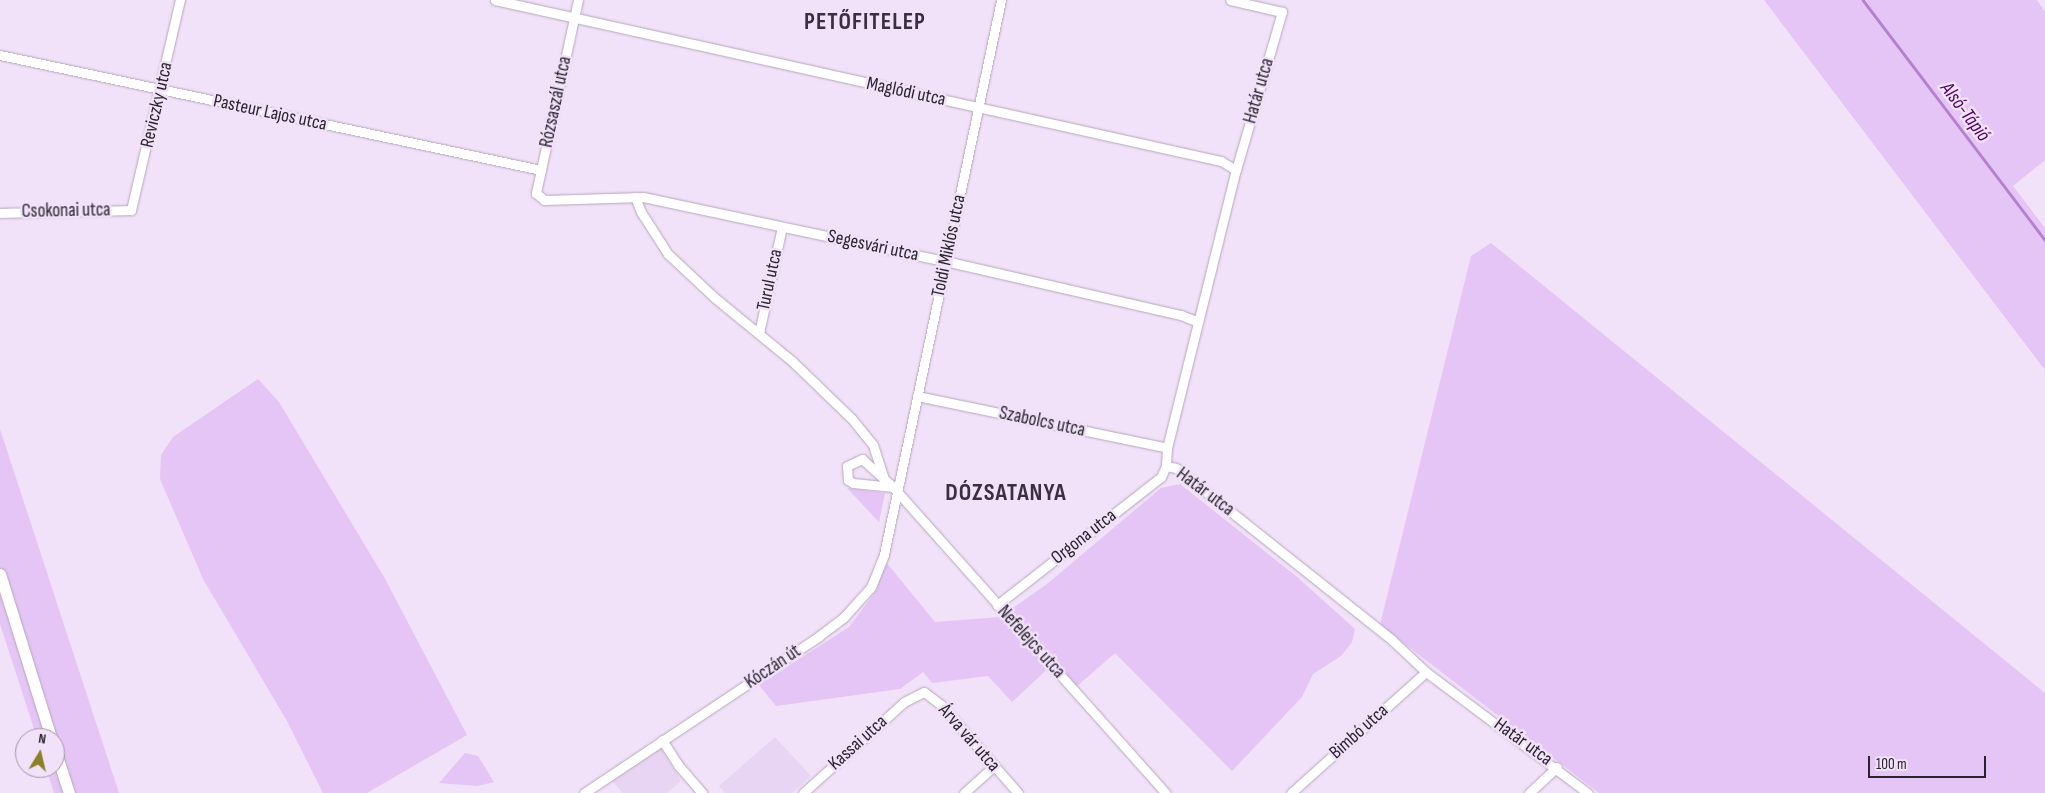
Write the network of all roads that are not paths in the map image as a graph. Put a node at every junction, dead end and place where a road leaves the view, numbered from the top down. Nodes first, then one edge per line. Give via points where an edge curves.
1 (180, 0) edge
2 (495, 0) edge
3 (578, 0) edge
4 (1001, 0) edge
5 (1230, 0) edge
6 (574, 19) junction
7 (0, 54) edge
8 (161, 90) junction
9 (979, 108) junction
10 (541, 170) junction
11 (1236, 170) junction
12 (635, 197) junction
13 (544, 200) joint
14 (131, 210) joint
15 (0, 213) edge
16 (782, 227) junction
17 (944, 262) junction
18 (1198, 322) junction
19 (759, 333) junction
20 (917, 396) junction
21 (1167, 448) junction
22 (1166, 466) junction
23 (885, 480) junction
24 (895, 489) junction
25 (0, 574) edge
26 (997, 605) junction
27 (1426, 672) junction
28 (915, 694) joint
29 (48, 728) edge
30 (662, 740) junction
31 (993, 767) junction
32 (1557, 767) junction
33 (64, 778) edge
34 (69, 793) edge
35 (584, 793) edge
36 (702, 793) edge
37 (803, 793) edge
38 (964, 793) edge
39 (1018, 793) edge
40 (1166, 793) edge
41 (1291, 793) edge
42 (1528, 793) edge
43 (1588, 793) edge

1 - 8 street, Reviczky utca
2 - 6 street, Maglódi utca
3 - 6 street, Rózsaszál utca
4 - 9 street, Toldi Miklós utca
5 - 11 street, Határ utca via 1282,12
6 - 9 street, Maglódi utca
6 - 10 street, Rózsaszál utca
7 - 8 street, Pasteur Lajos utca
8 - 10 street, Pasteur Lajos utca
8 - 14 street, Reviczky utca
9 - 11 street, Maglódi utca via 1220,161
9 - 17 street, Toldi Miklós utca
10 - 13 street, Rózsaszál utca via 536,193
11 - 18 street, Határ utca
12 - 13 street, Segesvári utca
12 - 16 street, Segesvári utca
12 - 19 street via 668,254
14 - 15 street, Csokonai utca
16 - 17 street, Segesvári utca
16 - 19 street, Turul utca
17 - 18 street, Segesvári utca via 1181,315
17 - 20 street, Toldi Miklós utca
18 - 21 street, Határ utca
19 - 23 street via 852,419 873,445
20 - 21 street, Szabolcs utca
20 - 24 street, Toldi Miklós utca
21 - 22 street, Határ utca
22 - 26 street, Orgona utca via 1161,477
22 - 27 street, Határ utca via 1176,468 1392,640
23 - 24 street, Nefelejcs utca
23 - 24 street, Nefelejcs utca via 862,459 847,466 848,480 853,483
24 - 26 street, Nefelejcs utca
24 - 30 street, Kóczán út via 884,554 864,597 819,636
25 - 29 main road
26 - 40 street, Nefelejcs utca
27 - 32 street, Határ utca
27 - 41 street, Bimbó utca
28 - 31 street, Árva vár utca via 932,695
28 - 37 street, Kassai utca
30 - 35 street, Kóczán út
30 - 36 street
31 - 38 street
31 - 39 street, Árva vár utca
32 - 42 street
32 - 43 street, Határ utca
33 - 34 main road

